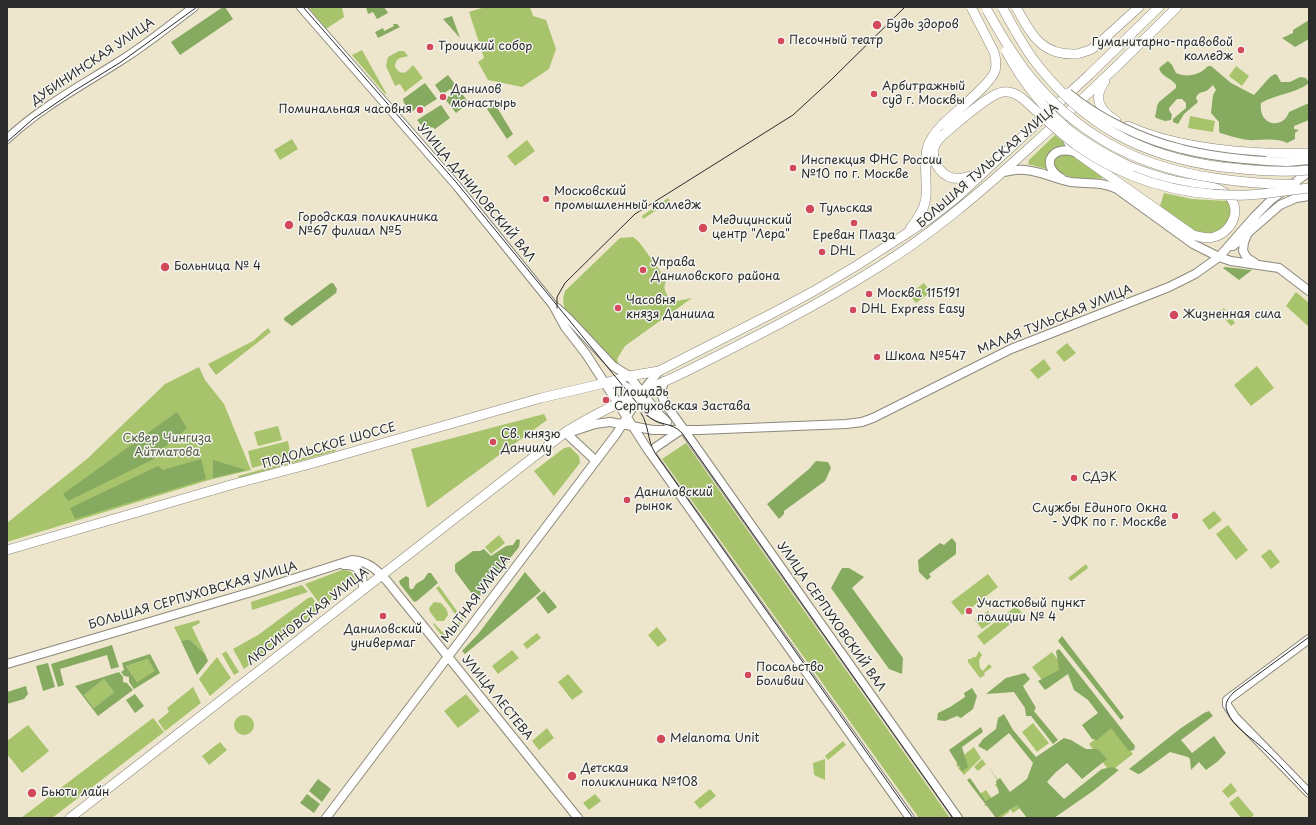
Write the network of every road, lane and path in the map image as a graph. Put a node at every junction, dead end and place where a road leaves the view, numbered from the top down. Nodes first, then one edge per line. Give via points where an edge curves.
1 (194, 7) edge
2 (301, 7) edge
3 (971, 7) edge
4 (1002, 7) edge
5 (1016, 7) edge
6 (1139, 7) edge
7 (1159, 7) edge
8 (1176, 7) edge
9 (986, 8) edge
10 (1111, 72) junction
11 (1050, 79) junction
12 (1073, 109) junction
13 (7, 139) edge
14 (1309, 153) edge
15 (1078, 154) junction
16 (1309, 160) edge
17 (930, 162) junction
18 (1309, 171) edge
19 (984, 172) junction
20 (1003, 172) junction
21 (1069, 181) junction
22 (1309, 183) edge
23 (1309, 188) edge
24 (1309, 196) edge
25 (1249, 233) junction
26 (907, 234) junction
27 (1218, 257) junction
28 (1258, 264) junction
29 (1309, 291) edge
30 (553, 305) junction
31 (659, 371) junction
32 (629, 376) junction
33 (665, 381) junction
34 (605, 383) junction
35 (638, 396) junction
36 (619, 404) junction
37 (627, 417) junction
38 (622, 424) junction
39 (633, 427) junction
40 (684, 429) junction
41 (564, 434) junction
42 (650, 453) junction
43 (596, 461) junction
44 (7, 550) edge
45 (340, 565) junction
46 (382, 575) junction
47 (363, 590) junction
48 (1309, 639) edge
49 (448, 657) junction
50 (7, 664) edge
51 (1309, 793) edge
52 (70, 818) edge
53 (326, 818) edge
54 (578, 818) edge
55 (910, 818) edge
56 (958, 818) edge

1 - 13 main road, ДУБИНИНСКАЯ УЛИЦА via 120,61 52,103
2 - 30 main road, УЛИЦА ДАНИЛОВСКИЙ ВАЛ via 457,186
3 - 17 main road, bridge via 994,52 995,70 988,83 934,133 928,142 926,152
4 - 11 main road, bridge via 1020,40
5 - 6 main road, bridge via 1031,33 1044,46 1065,55 1090,50
7 - 19 main road, БОЛЬШАЯ ТУЛЬСКАЯ УЛИЦА
8 - 10 main road, БОЛЬШАЯ ТУЛЬСКАЯ УЛИЦА
9 - 15 main road, bridge via 1000,41 1017,71 1039,99 1077,136 1131,167 1156,176 1224,192 1232,199 1235,217 1232,223 1215,237 1192,235
9 - 22 main road, bridge via 1024,68 1054,102 1088,130 1117,148 1158,165 1197,175 1262,184
10 - 12 main road, БОЛЬШАЯ ТУЛЬСКАЯ УЛИЦА
10 - 14 main road via 1098,95 1101,107 1106,114 1134,129 1191,145 1270,154
11 - 16 main road, bridge via 1085,106 1162,144 1200,153 1266,161
11 - 18 main road, bridge via 1095,121 1123,138 1162,155 1200,164 1239,169 1271,172
12 - 15 main road via 1065,126 1065,135
12 - 20 main road, БОЛЬШАЯ ТУЛЬСКАЯ УЛИЦА
15 - 21 main road via 1062,150 1055,153 1051,159 1053,172
17 - 19 main road via 952,178
17 - 23 main road, bridge via 936,144 943,135 992,96 1004,92 1018,95 1075,144 1100,161 1144,181 1222,195
17 - 26 main road via 926,201
18 - 27 main road, МАЛАЯ ТУЛЬСКАЯ УЛИЦА via 1264,207
19 - 26 main road, БОЛЬШАЯ ТУЛЬСКАЯ УЛИЦА via 956,198
20 - 21 main road via 1027,170
20 - 33 main road, БОЛЬШАЯ ТУЛЬСКАЯ УЛИЦА via 932,231 881,266 806,310
21 - 27 main road via 1109,185 1193,244
24 - 25 main road via 1280,204
25 - 27 main road
25 - 28 main road via 1243,251 1247,258
26 - 31 main road, БОЛЬШАЯ ТУЛЬСКАЯ УЛИЦА via 814,291
27 - 28 main road
27 - 40 main road, МАЛАЯ ТУЛЬСКАЯ УЛИЦА via 1195,274 1177,283 1011,349 882,415 862,422
28 - 29 main road via 1279,268
30 - 32 main road via 613,366
30 - 34 main road, УЛИЦА ДАНИЛОВСКИЙ ВАЛ via 565,327
31 - 32 main road, ПОДОЛЬСКОЕ ШОССЕ
31 - 35 main road
32 - 34 main road, ПОДОЛЬСКОЕ ШОССЕ
32 - 35 main road
33 - 35 main road
33 - 40 main road via 660,389 661,397
34 - 35 main road via 620,384
34 - 36 main road, УЛИЦА ДАНИЛОВСКИЙ ВАЛ
34 - 44 main road, ПОДОЛЬСКОЕ ШОССЕ via 541,398
35 - 36 main road
35 - 37 main road, МЫТНАЯ УЛИЦА
35 - 40 main road via 668,422
36 - 37 main road
36 - 41 main road
37 - 38 main road, МЫТНАЯ УЛИЦА
37 - 39 main road
38 - 39 main road
38 - 41 main road via 603,422
38 - 43 main road, МЫТНАЯ УЛИЦА
39 - 40 main road via 653,430
39 - 42 main road
40 - 42 main road
40 - 56 main road, УЛИЦА СЕРПУХОВСКИЙ ВАЛ
41 - 43 main road
41 - 46 main road, ЛЮСИНОВСКАЯ УЛИЦА
42 - 55 main road
43 - 49 main road, МЫТНАЯ УЛИЦА
45 - 46 main road, БОЛЬШАЯ СЕРПУХОВСКАЯ УЛИЦА via 359,560 368,563
45 - 47 main road via 356,567 363,577
45 - 50 main road, БОЛЬШАЯ СЕРПУХОВСКАЯ УЛИЦА
46 - 47 main road, ЛЮСИНОВСКАЯ УЛИЦА
46 - 49 main road, УЛИЦА ЛЕСТЕВА
47 - 52 main road, ЛЮСИНОВСКАЯ УЛИЦА
48 - 51 main road via 1227,700 1227,705 1235,717
49 - 53 main road, МЫТНАЯ УЛИЦА
49 - 54 main road, УЛИЦА ЛЕСТЕВА

